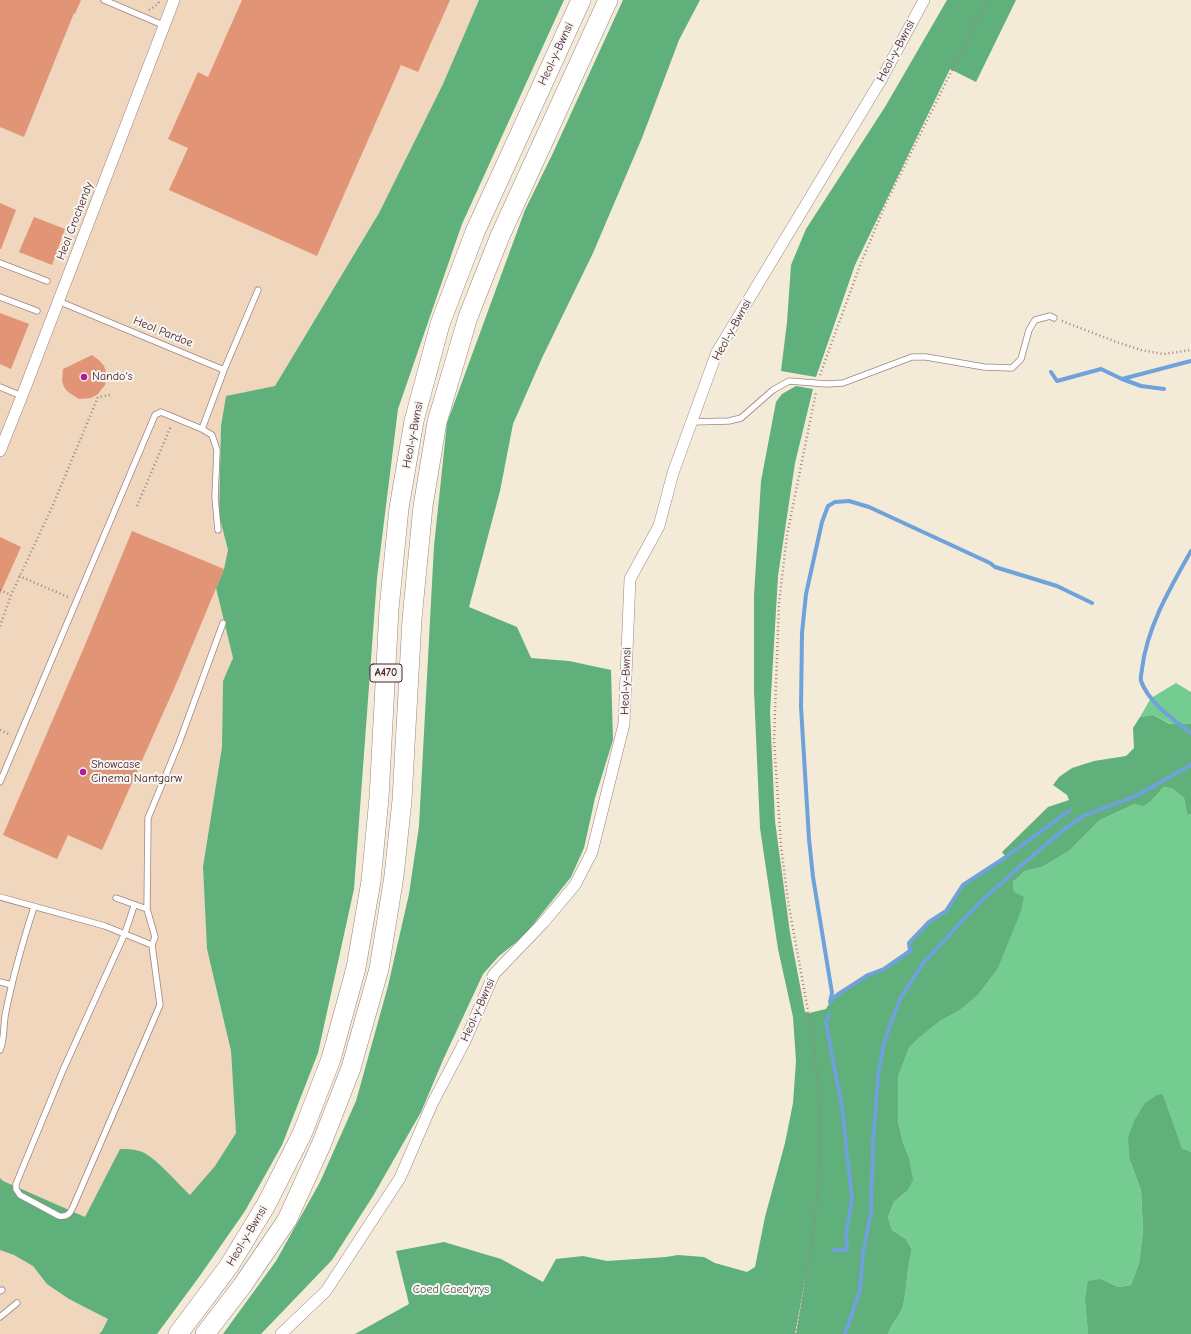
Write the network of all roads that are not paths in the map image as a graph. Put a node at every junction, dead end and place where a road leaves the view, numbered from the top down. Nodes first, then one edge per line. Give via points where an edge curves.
1 (104, 0) edge
2 (174, 0) edge
3 (581, 0) edge
4 (608, 0) edge
5 (924, 0) edge
6 (163, 25) junction
7 (0, 263) edge
8 (47, 281) dead end
9 (258, 290) dead end
10 (0, 296) edge
11 (58, 301) junction
12 (37, 311) dead end
13 (1054, 318) road end
14 (224, 370) junction
15 (0, 387) edge
16 (22, 396) junction
17 (692, 422) junction
18 (202, 429) junction
19 (0, 450) edge
20 (218, 530) dead end
21 (223, 623) dead end
22 (0, 782) edge
23 (0, 897) edge
24 (116, 898) dead end
25 (134, 906) junction
26 (34, 907) junction
27 (147, 909) junction
28 (124, 933) junction
29 (152, 945) junction
30 (0, 982) edge
31 (12, 985) junction
32 (3, 1012) edge
33 (0, 1050) edge
34 (17, 1303) dead end
35 (0, 1317) edge
36 (178, 1334) edge
37 (205, 1334) edge
38 (281, 1334) edge

1 - 6 lane
2 - 6 street, Heol Crochendy
3 - 36 highway, Heol-y-Bwnsi / A470 via 475,232 440,324 414,421 399,508 389,609 379,798 371,881 356,968 331,1059 302,1134 266,1206 229,1266
4 - 37 highway, Heol-y-Bwnsi / A470 via 500,236 468,316 437,422 423,506 412,619 402,800 394,876 379,969 352,1068 322,1145 287,1220 242,1286
5 - 17 street, Heol-y-Bwnsi via 881,80 717,352
6 - 11 street, Heol Crochendy
7 - 8 lane
9 - 14 lane
10 - 12 lane
11 - 14 lane, Heol Pardoe
11 - 16 street, Heol Crochendy
13 - 17 lane via 1050,316 1035,320 1029,330 1021,359 1012,368 912,357 843,383 789,381 773,390 741,418 729,421
14 - 18 lane
15 - 16 lane
16 - 19 street, Heol Crochendy
17 - 38 street, Heol-y-Bwnsi via 658,526 630,579 624,724 592,852 575,885 494,974 400,1178 326,1291
18 - 20 lane via 212,435 217,450 215,497
18 - 22 lane via 161,412 155,415
21 - 27 lane via 180,743 148,818
23 - 26 lane
24 - 25 lane
25 - 27 lane
25 - 28 lane
26 - 28 lane
26 - 31 lane
27 - 29 lane via 155,937
28 - 29 lane
28 - 29 lane via 16,1184 20,1195 59,1216 65,1217 73,1207 160,1005
30 - 31 lane
31 - 32 lane
32 - 33 lane
34 - 35 lane

